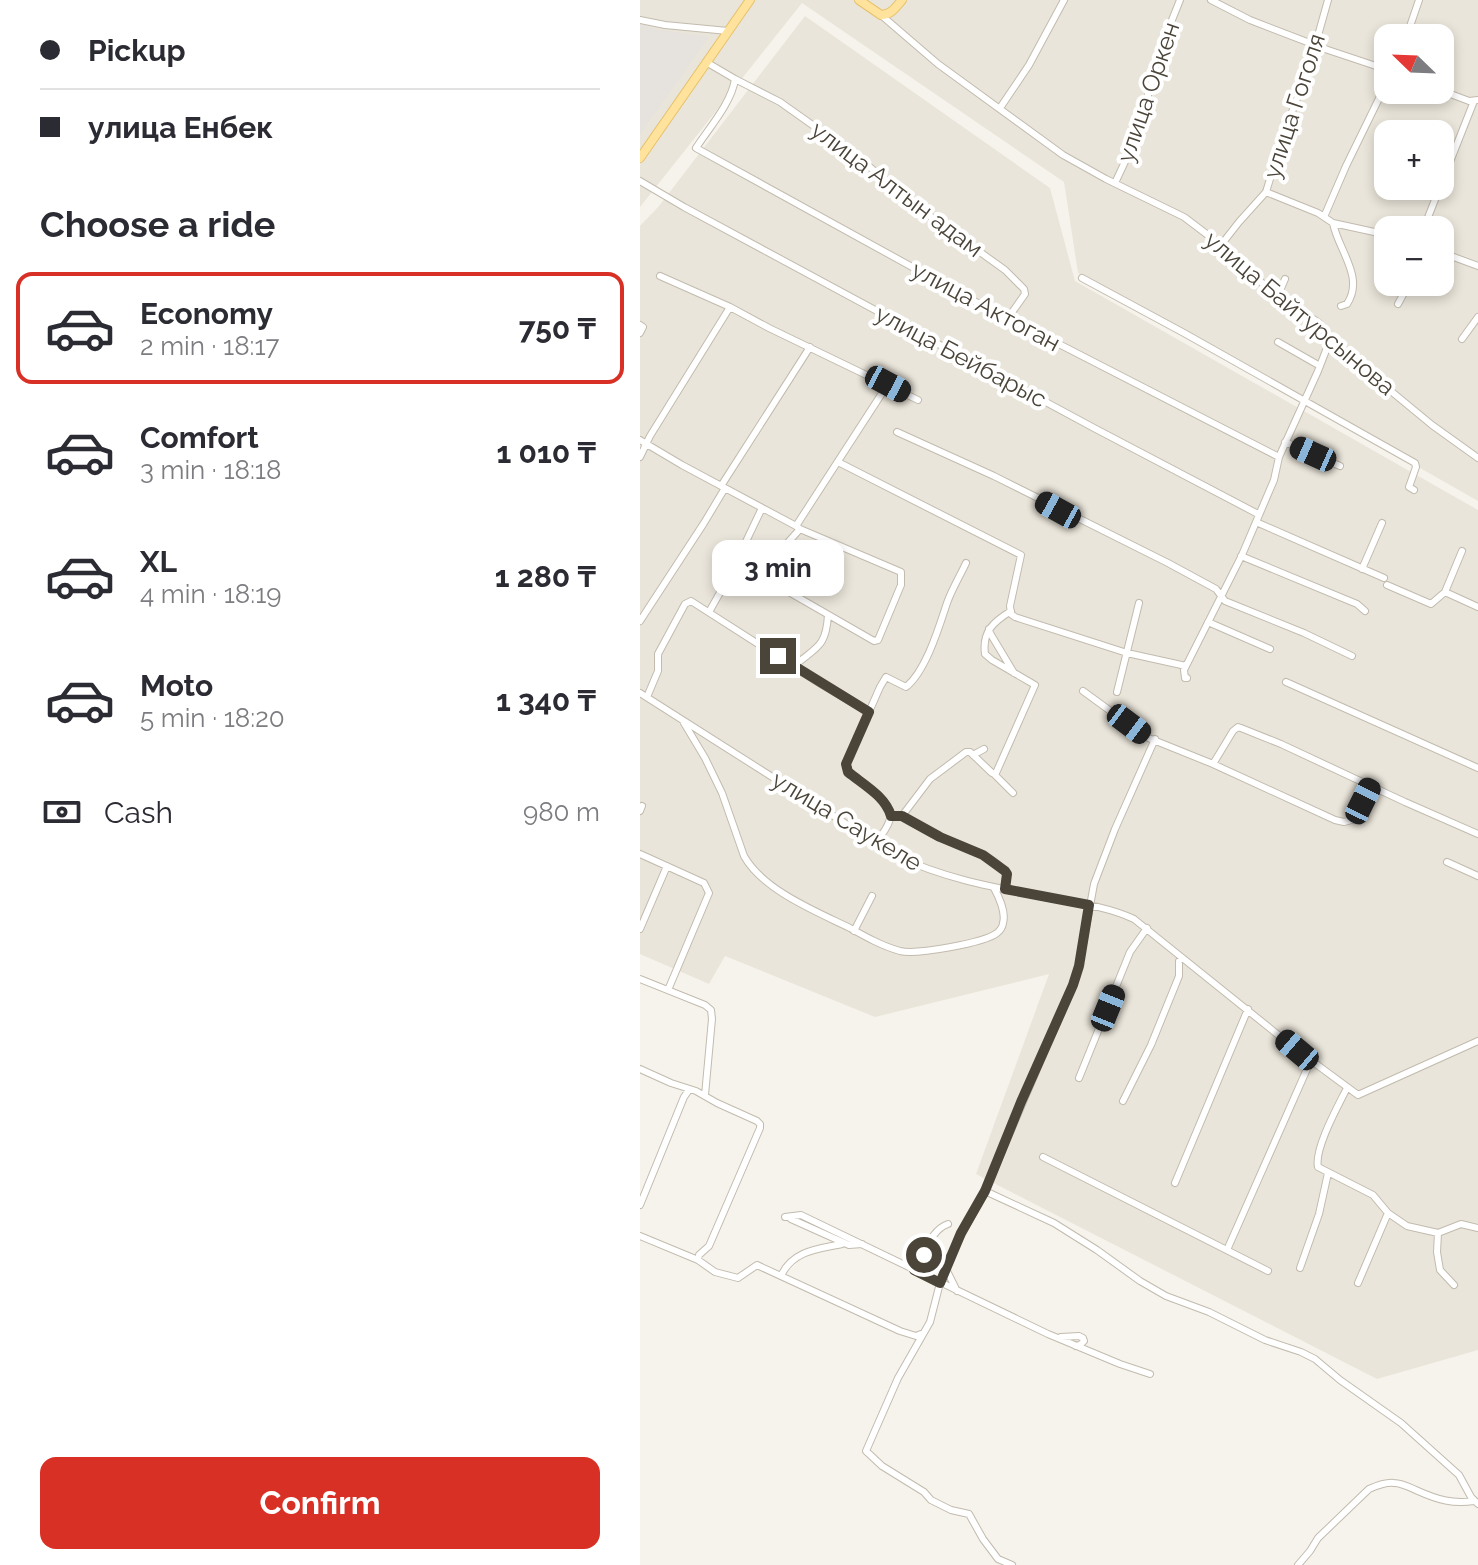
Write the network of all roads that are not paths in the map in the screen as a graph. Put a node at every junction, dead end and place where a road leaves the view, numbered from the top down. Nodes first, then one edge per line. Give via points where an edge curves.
1 (750, 0) edge
2 (859, 0) edge
3 (902, 0) edge
4 (1064, 0) edge
5 (1180, 0) edge
6 (1211, 0) edge
7 (1328, 0) edge
8 (1419, 0) edge
9 (894, 9) junction
10 (881, 15) junction
11 (640, 20) edge
12 (1411, 24) edge
13 (892, 25) junction
14 (728, 31) junction
15 (1315, 45) junction
16 (706, 62) junction
17 (1374, 65) edge
18 (735, 79) junction
19 (1454, 94) edge
20 (1476, 100) edge
21 (1376, 104) edge
22 (1000, 108) junction
23 (640, 158) edge
24 (640, 181) edge
25 (1115, 183) junction
26 (1266, 192) junction
27 (1429, 216) edge
28 (1324, 217) junction
29 (1333, 223) junction
30 (1374, 232) edge
31 (1221, 245) junction
32 (1454, 257) edge
33 (1478, 266) edge
34 (660, 276) dead end
35 (1082, 278) dead end
36 (1285, 279) dead end
37 (1278, 295) junction
38 (1402, 296) edge
39 (1398, 304) dead end
40 (1341, 306) dead end
41 (730, 307) junction
42 (1478, 317) edge
43 (1008, 318) junction
44 (640, 325) edge
45 (640, 333) edge
46 (1462, 339) dead end
47 (1330, 340) junction
48 (1278, 342) dead end
49 (810, 347) junction
50 (1320, 366) junction
51 (888, 384) junction
52 (918, 400) dead end
53 (1303, 400) junction
54 (897, 432) dead end
55 (640, 440) edge
56 (1285, 442) junction
57 (647, 444) junction
58 (640, 457) edge
59 (1279, 457) junction
60 (1478, 458) edge
61 (838, 462) junction
62 (1340, 466) dead end
63 (723, 487) junction
64 (1414, 490) dead end
65 (762, 508) junction
66 (1257, 518) junction
67 (1382, 523) dead end
68 (798, 527) junction
69 (1462, 551) dead end
70 (1241, 556) junction
71 (966, 563) dead end
72 (1362, 569) junction
73 (1445, 592) junction
74 (1221, 595) junction
75 (1139, 603) dead end
76 (1478, 607) edge
77 (1011, 611) junction
78 (1365, 611) dead end
79 (709, 612) junction
80 (828, 615) junction
81 (640, 621) edge
82 (1208, 622) junction
83 (989, 629) junction
84 (1270, 649) dead end
85 (1127, 653) junction
86 (1352, 656) dead end
87 (794, 666) junction
88 (1186, 666) junction
89 (1014, 673) junction
90 (1187, 678) dead end
91 (1286, 682) dead end
92 (1083, 691) dead end
93 (1117, 692) dead end
94 (640, 693) edge
95 (647, 697) junction
96 (869, 712) junction
97 (682, 720) junction
98 (1155, 739) junction
99 (984, 749) dead end
100 (973, 755) junction
101 (1213, 764) junction
102 (1478, 768) edge
103 (994, 774) junction
104 (1371, 785) junction
105 (1013, 793) dead end
106 (891, 816) junction
107 (902, 816) junction
108 (1478, 834) edge
109 (876, 842) junction
110 (640, 854) edge
111 (1447, 862) dead end
112 (667, 866) junction
113 (1478, 876) edge
114 (994, 888) junction
115 (1005, 889) junction
116 (872, 896) dead end
117 (1089, 905) junction
118 (1147, 928) junction
119 (640, 929) edge
120 (854, 931) junction
121 (1182, 958) junction
122 (640, 979) edge
123 (668, 990) junction
124 (1248, 1009) junction
125 (1478, 1041) edge
126 (1311, 1060) junction
127 (640, 1069) edge
128 (1079, 1078) dead end
129 (705, 1086) junction
130 (1347, 1088) junction
131 (693, 1091) junction
132 (705, 1095) junction
133 (1123, 1101) dead end
134 (1043, 1157) dead end
135 (1328, 1173) junction
136 (1175, 1183) dead end
137 (985, 1191) junction
138 (640, 1205) edge
139 (1388, 1213) junction
140 (948, 1224) dead end
141 (1478, 1228) edge
142 (1438, 1233) junction
143 (640, 1236) edge
144 (845, 1244) junction
145 (862, 1244) junction
146 (1227, 1250) junction
147 (698, 1260) junction
148 (946, 1268) junction
149 (1300, 1268) dead end
150 (914, 1270) junction
151 (1268, 1271) dead end
152 (781, 1276) junction
153 (940, 1283) junction
154 (1358, 1283) dead end
155 (1454, 1285) dead end
156 (957, 1291) junction
157 (921, 1334) junction
158 (1150, 1374) dead end
159 (1476, 1502) edge
160 (1012, 1565) edge
161 (1298, 1565) edge

1 - 14 main road
2 - 10 main road
3 - 9 main road
4 - 22 street
5 - 25 street, улица Оркен via 1137,136
6 - 15 street
7 - 15 street, улица Гоголя
8 - 12 street
9 - 10 main road
9 - 13 street
10 - 13 street, улица Байтурсынова
11 - 14 street
13 - 22 street, улица Байтурсынова
14 - 16 main road
15 - 17 street
15 - 26 street, улица Гоголя
16 - 18 street
16 - 23 main road
18 - 43 street, улица Алтын адам via 780,102 851,152 1005,270 1025,294
18 - 43 street, улица Актоган via 696,148
19 - 20 street
20 - 27 street
21 - 28 street
22 - 25 street, улица Байтурсынова via 1063,155
24 - 66 street, улица Бейбарыс
25 - 31 street, улица Байтурсынова via 1184,217
26 - 28 street
26 - 31 street, улица Гоголя
28 - 29 street
29 - 30 street
29 - 40 street via 1354,278 1351,299
31 - 37 street, улица Байтурсынова
32 - 33 street
34 - 41 street
35 - 53 street
36 - 37 street
37 - 47 street, улица Байтурсынова via 1319,323
38 - 39 street
41 - 49 street
41 - 57 street
42 - 46 street
43 - 59 street, улица Актоган
44 - 45 street
47 - 50 street
47 - 60 street, улица Байтурсынова
48 - 50 street
49 - 51 street
49 - 63 street
50 - 53 street
51 - 52 street
51 - 61 street
53 - 56 street
53 - 64 street via 1415,463 1409,487
54 - 74 street via 1168,563
55 - 57 street
56 - 59 street
56 - 62 street
57 - 58 street
57 - 63 street
59 - 66 street
61 - 68 street
61 - 77 street via 1021,555
63 - 65 street
63 - 81 street
65 - 68 street
65 - 79 street
66 - 70 street
66 - 72 street, улица Бейбарыс
67 - 72 street
68 - 80 street via 761,569 761,576
68 - 80 street via 901,572 898,599 876,641
69 - 73 street
70 - 74 street
70 - 78 street
71 - 96 street via 914,679 906,687 886,677
72 - 73 street, улица Бейбарыс via 1431,604
73 - 76 street
74 - 82 street
74 - 86 street
75 - 85 street
77 - 83 street
77 - 85 street via 1015,617
79 - 87 street
79 - 95 street via 691,601 685,604 658,654 658,671
80 - 87 street via 820,645
82 - 84 street
82 - 88 street
83 - 89 street
83 - 89 street via 985,654
85 - 88 street
85 - 93 street
87 - 96 street
88 - 90 street
89 - 103 street via 1035,685
91 - 102 street
92 - 98 street
94 - 95 street, улица Саукеле
95 - 97 street, улица Саукеле
96 - 106 street via 846,769 879,796
97 - 109 street, улица Саукеле
97 - 120 street via 722,793 748,864 779,890
98 - 101 street
98 - 117 street
99 - 100 street
100 - 103 street
100 - 107 street via 966,752 930,779
101 - 104 street via 1238,727
101 - 104 street via 1344,822 1355,819
103 - 105 street
104 - 108 street
106 - 107 street
106 - 109 street
107 - 115 street via 991,859 1007,874
109 - 114 street, улица Саукеле via 918,866
110 - 112 street
111 - 113 street
112 - 119 street
112 - 123 street via 704,883 709,893
114 - 115 street, улица Саукеле
114 - 120 street via 1004,919 990,937 905,952
115 - 117 street, улица Саукеле
116 - 120 street
117 - 118 street, улица Саукеле
117 - 137 street via 1073,985
118 - 121 street, улица Саукеле
118 - 128 street via 1130,952
121 - 124 street, улица Саукеле
121 - 133 street via 1151,1045
122 - 123 street
123 - 129 street via 711,1010
124 - 126 street, улица Саукеле
124 - 136 street
125 - 130 street via 1361,1094
126 - 130 street, улица Саукеле
126 - 146 street
127 - 131 street
129 - 131 street
129 - 132 street
130 - 135 street via 1316,1162
131 - 132 street
131 - 138 street via 684,1097
132 - 147 street via 757,1121 760,1128 709,1246
134 - 146 street
135 - 139 street via 1373,1195
135 - 149 street
137 - 148 street
137 - 159 street via 1054,1223 1166,1296 1315,1359 1401,1423 1459,1475
139 - 142 street via 1407,1226
139 - 154 street
140 - 150 street via 935,1233
141 - 142 street via 1461,1224
142 - 155 street via 1440,1270
143 - 147 street
144 - 145 street
144 - 145 street via 786,1218 801,1215
144 - 152 street via 800,1254
145 - 150 street
146 - 151 street
147 - 152 street via 738,1278 757,1265
148 - 153 street
148 - 156 street
150 - 153 street
152 - 157 street via 900,1331
153 - 156 street
153 - 157 street via 930,1322
156 - 158 street
157 - 160 street via 866,1451 931,1500 969,1514 998,1559
159 - 161 street via 1439,1500 1393,1482 1369,1489

